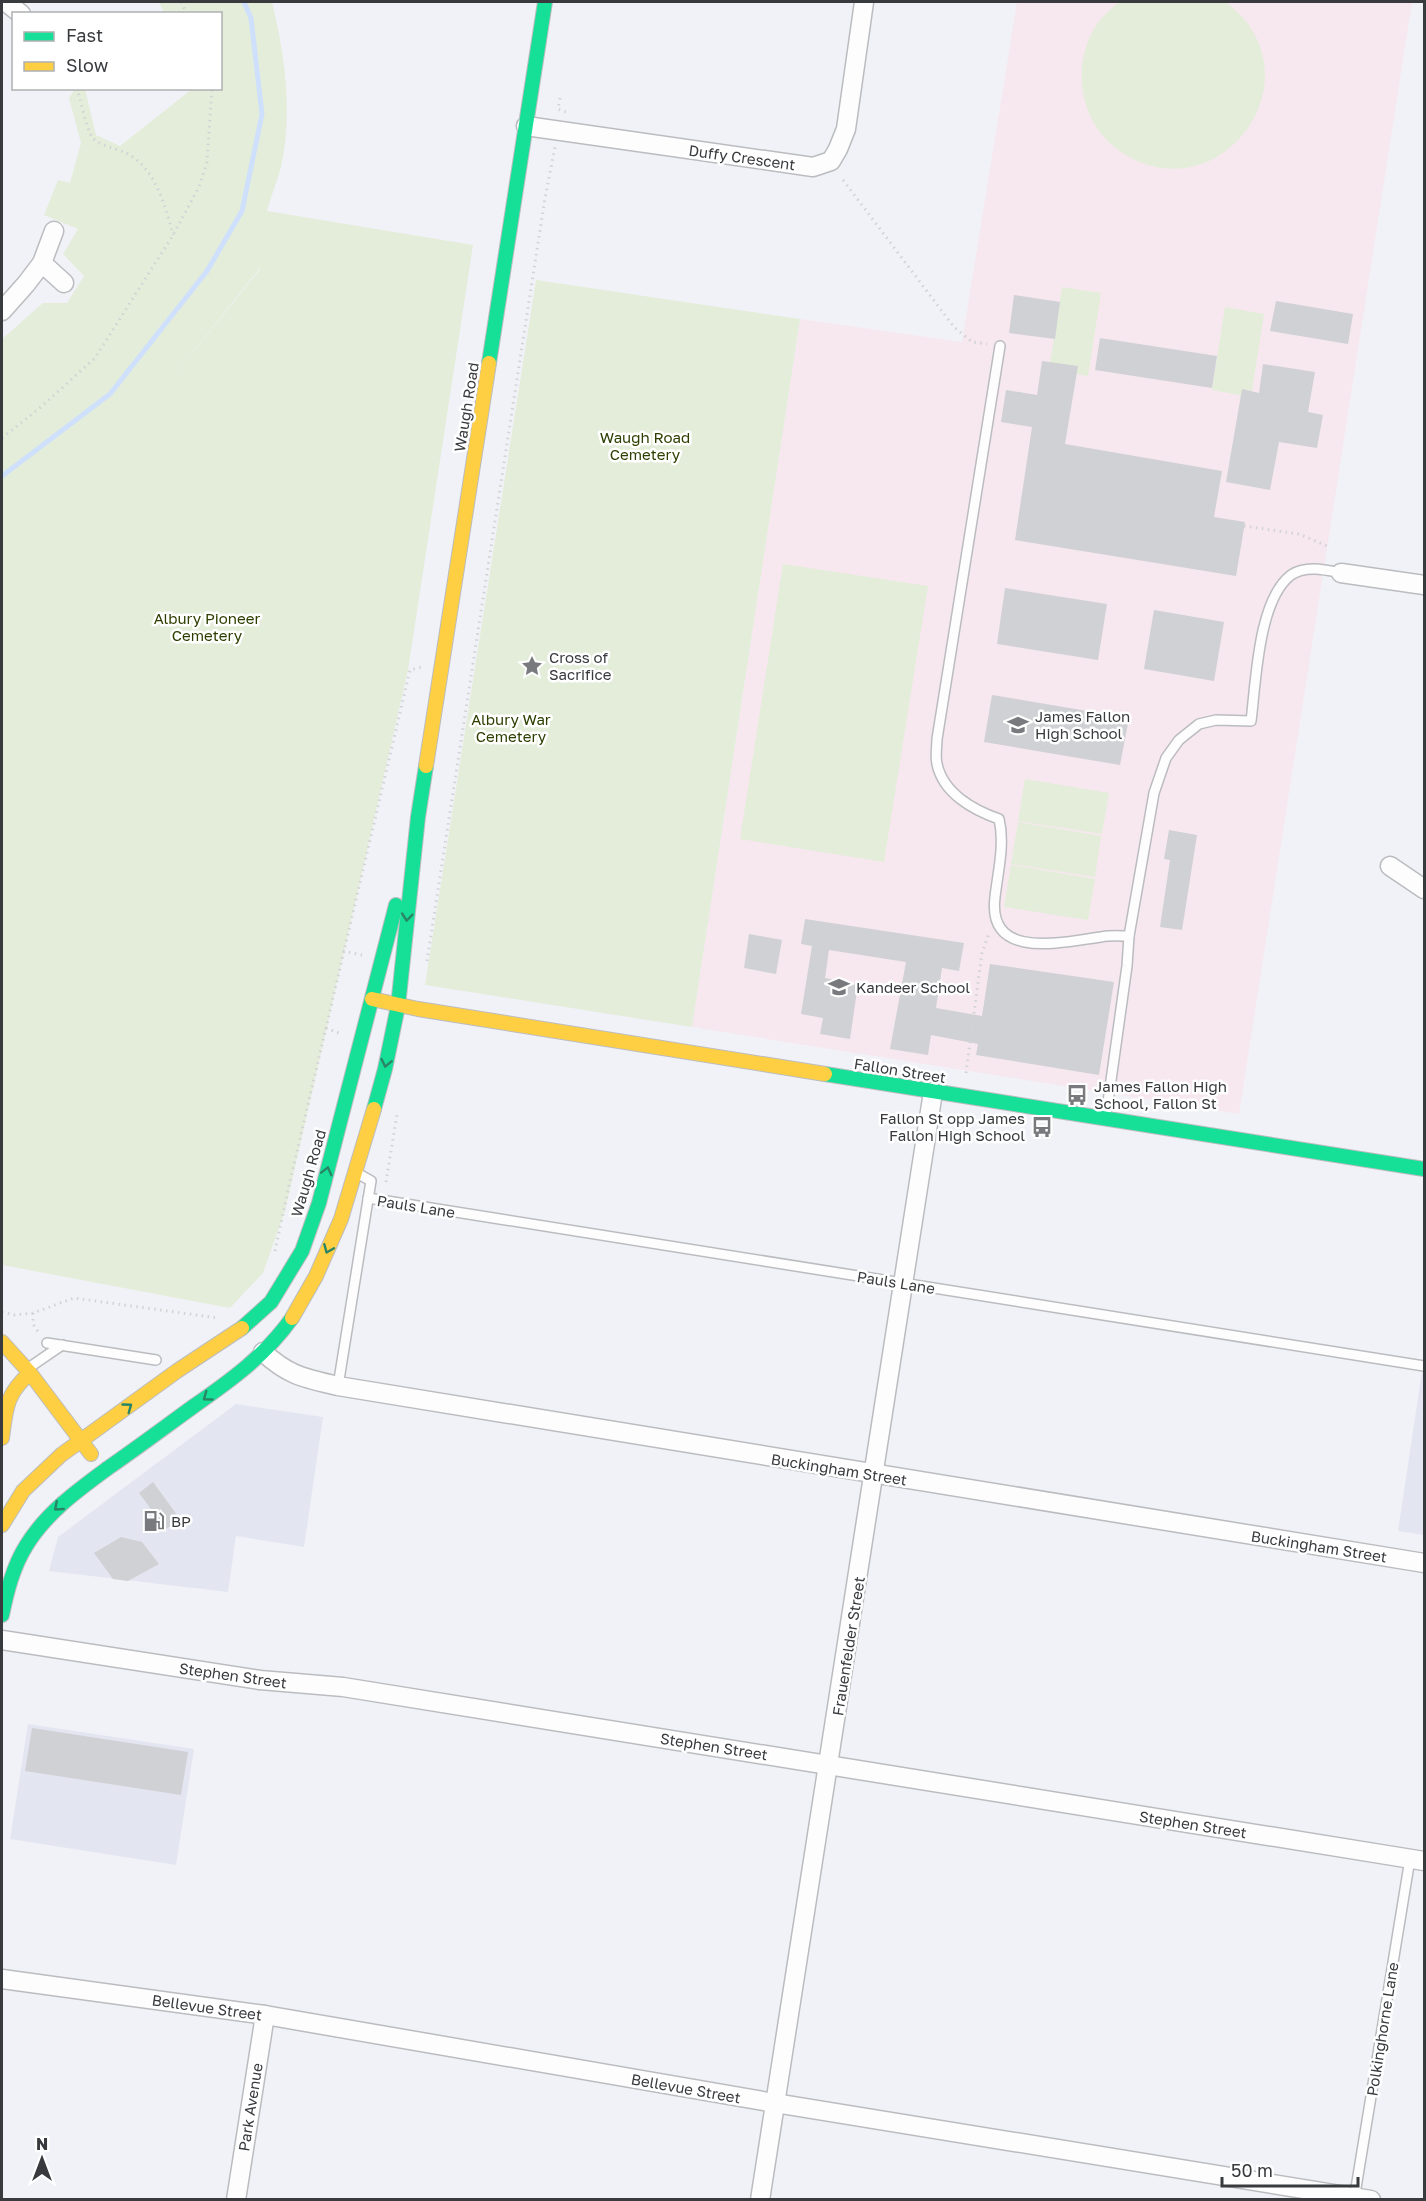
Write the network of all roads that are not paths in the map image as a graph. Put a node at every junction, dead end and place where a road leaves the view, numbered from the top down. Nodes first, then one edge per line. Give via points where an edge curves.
1 (6, 2) edge
2 (545, 2) edge
3 (864, 2) edge
4 (18, 12) edge
5 (526, 126) junction
6 (54, 231) dead end
7 (42, 263) junction
8 (64, 283) dead end
9 (2, 310) edge
10 (1000, 346) road end
11 (1341, 573) joint
12 (1425, 585) edge
13 (418, 818) junction
14 (1389, 866) dead end
15 (1425, 889) edge
16 (1129, 936) junction
17 (372, 999) junction
18 (398, 1005) junction
19 (933, 1092) junction
20 (1106, 1118) junction
21 (1425, 1169) edge
22 (355, 1172) junction
23 (368, 1198) junction
24 (904, 1283) junction
25 (2, 1342) edge
26 (47, 1343) road end
27 (62, 1345) junction
28 (263, 1352) junction
29 (156, 1360) dead end
30 (1425, 1366) edge
31 (28, 1371) junction
32 (338, 1386) junction
33 (2, 1438) edge
34 (81, 1441) junction
35 (104, 1471) junction
36 (874, 1474) junction
37 (2, 1525) edge
38 (1425, 1563) edge
39 (2, 1615) edge
40 (2, 1640) edge
41 (830, 1765) junction
42 (1418, 1860) edge
43 (2, 1979) edge
44 (265, 2015) junction
45 (775, 2103) junction
46 (236, 2199) edge
47 (760, 2199) edge
48 (1360, 2199) edge

1 - 4 street
2 - 5 main road, Waugh Road
3 - 5 street, Duffy Crescent via 846,129 831,161 813,167
5 - 13 main road, Waugh Road
6 - 7 street
7 - 8 street
7 - 9 street
10 - 16 lane via 937,739 937,763 945,783 967,803 999,819 1003,835 994,904 1002,930 1032,945
11 - 12 street
11 - 16 lane via 1315,568 1292,574 1274,594 1263,627 1251,721 1216,720 1199,724 1179,740 1166,758 1154,793
13 - 17 main road, Waugh Road
13 -> 18 main road, Waugh Road
14 - 15 street
16 - 20 lane
17 - 18 main road, Fallon Street
34 -> 17 main road, Waugh Road via 236,1333 270,1302 302,1251 319,1203
18 - 19 main road, Fallon Street
18 -> 22 main road, Waugh Road via 386,1069
19 - 20 main road, Fallon Street
19 - 24 street, Frauenfelder Street
20 - 21 main road, Fallon Street
22 - 23 lane via 371,1181
22 -> 28 main road, Waugh Road via 316,1276 292,1319
23 - 24 lane, Pauls Lane
23 - 32 lane
24 - 30 lane, Pauls Lane
24 - 36 street, Frauenfelder Street
25 - 31 main road
26 - 27 lane
27 - 29 lane
27 - 31 lane
28 - 32 street, Buckingham Street via 300,1378
28 -> 35 main road, Waugh Road via 239,1374
31 - 33 main road via 9,1394
31 - 34 main road
32 - 36 street, Buckingham Street
34 - 35 main road
34 - 37 main road, Waugh Road via 23,1491
35 -> 39 main road, Waugh Road via 50,1514 33,1533 12,1570
36 - 38 street, Buckingham Street
36 - 41 street, Frauenfelder Street
40 - 41 street, Stephen Street via 260,1680 343,1687
41 - 42 street, Stephen Street
41 - 45 street, Frauenfelder Street
42 - 48 lane, Polkinghorne Lane
43 - 44 street, Bellevue Street
44 - 45 street, Bellevue Street
44 - 46 street, Park Avenue
45 - 47 street, Frauenfelder Street
45 - 48 street, Bellevue Street

